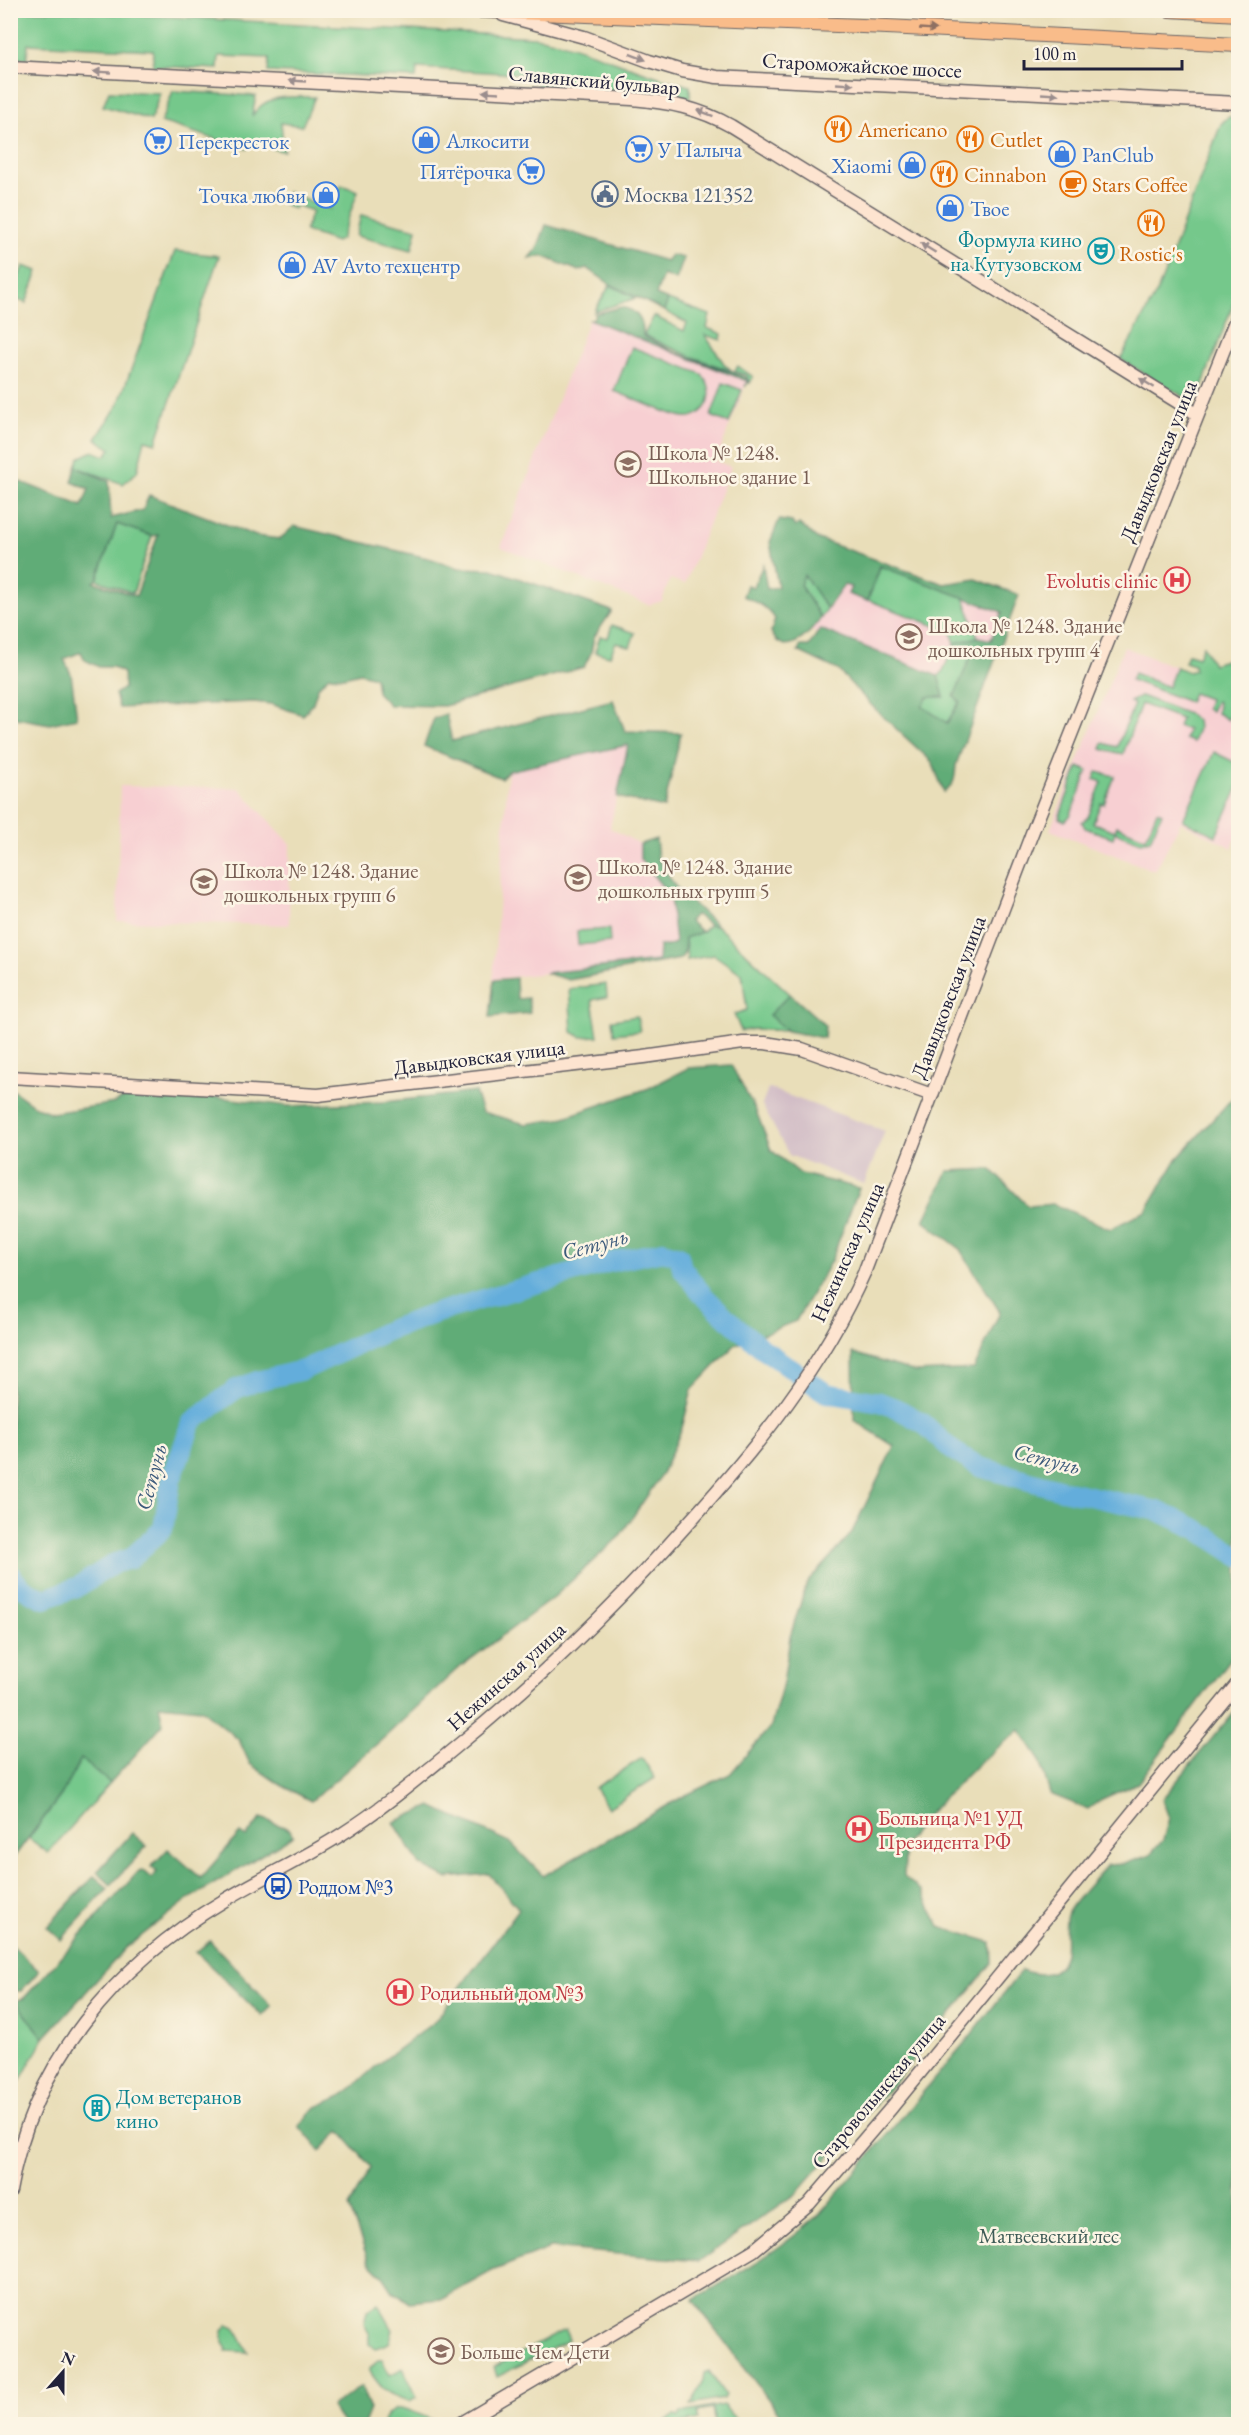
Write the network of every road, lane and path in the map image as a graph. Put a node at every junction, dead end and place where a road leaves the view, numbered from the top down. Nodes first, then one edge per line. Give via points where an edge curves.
1 (461, 10) edge
2 (1169, 10) edge
3 (493, 12) junction
4 (1239, 14) edge
5 (1239, 45) edge
6 (10, 68) edge
7 (1239, 103) edge
8 (1239, 314) edge
9 (1197, 414) junction
10 (10, 1077) edge
11 (932, 1095) junction
12 (1239, 1683) edge
13 (10, 2191) edge
14 (460, 2424) edge

1 - 3 main road
2 - 4 main road
3 -> 5 main road
3 -> 7 street, Староможайское шоссе via 584,37 660,64 717,77
9 -> 6 street, Славянский бульвар via 716,117 679,104
8 - 9 street, Давыдковская улица
9 - 11 street, Давыдковская улица
10 - 11 street, Давыдковская улица via 318,1095 765,1043 802,1049
11 - 13 street, Нежинская улица via 864,1274 844,1314 788,1405 746,1458 645,1572 493,1716 359,1823 203,1914 117,1982 84,2020 56,2064 21,2143
12 - 14 street, Староволынская улица via 808,2204 754,2250

